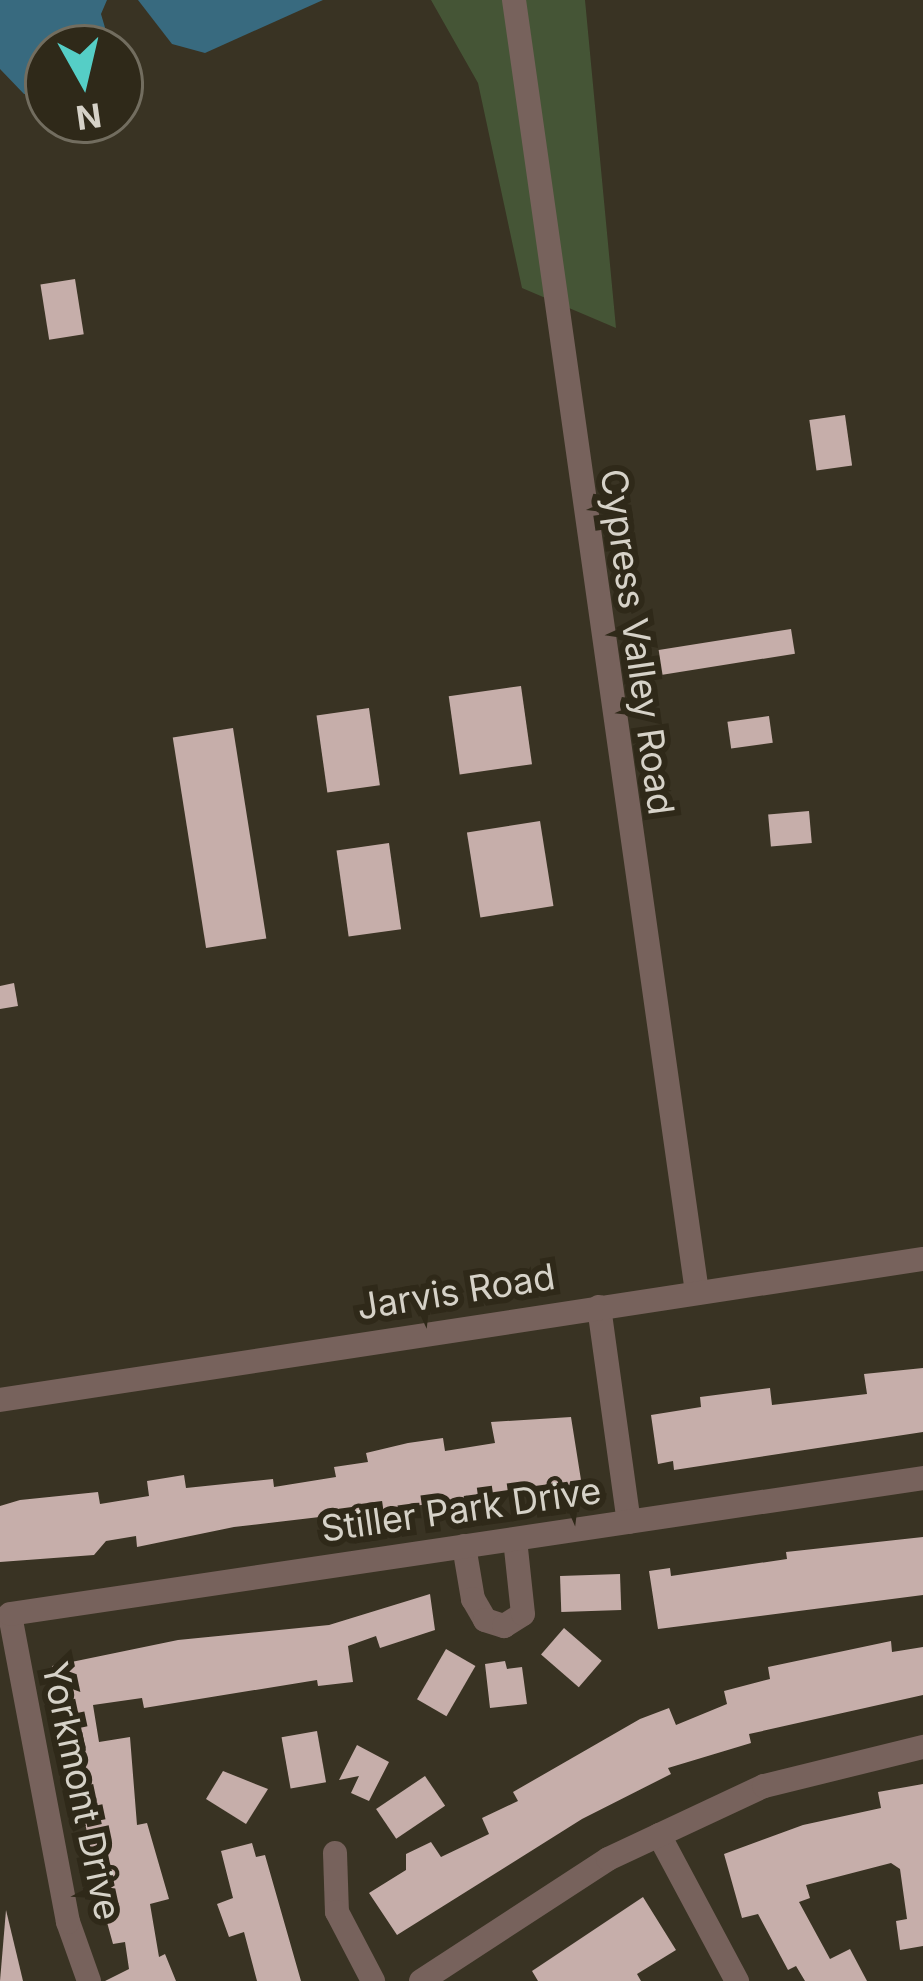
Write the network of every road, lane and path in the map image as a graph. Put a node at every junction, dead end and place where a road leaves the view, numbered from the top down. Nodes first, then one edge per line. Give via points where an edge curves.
1 (514, 0) edge
2 (923, 1259) edge
3 (697, 1293) junction
4 (599, 1306) junction
5 (0, 1400) edge
6 (923, 1478) edge
7 (628, 1522) junction
8 (515, 1539) junction
9 (464, 1546) junction
10 (10, 1614) joint
11 (923, 1747) edge
12 (659, 1835) junction
13 (335, 1853) dead end
14 (89, 1981) edge
15 (374, 1981) edge
16 (421, 1981) edge
17 (737, 1981) edge

1 - 3 street, Cypress Valley Road
2 - 3 street, Jarvis Road
3 - 4 street, Jarvis Road
4 - 5 street, Jarvis Road
4 - 7 street
6 - 7 street, Stiller Park Drive
7 - 8 street, Stiller Park Drive
8 - 9 street, Stiller Park Drive
8 - 9 street via 523,1614 504,1626 484,1620 473,1600
9 - 10 street, Stiller Park Drive
10 - 14 street, Yorkmont Drive via 68,1922
11 - 12 street via 764,1786
12 - 16 street via 608,1858
12 - 17 street
13 - 15 street via 337,1912

